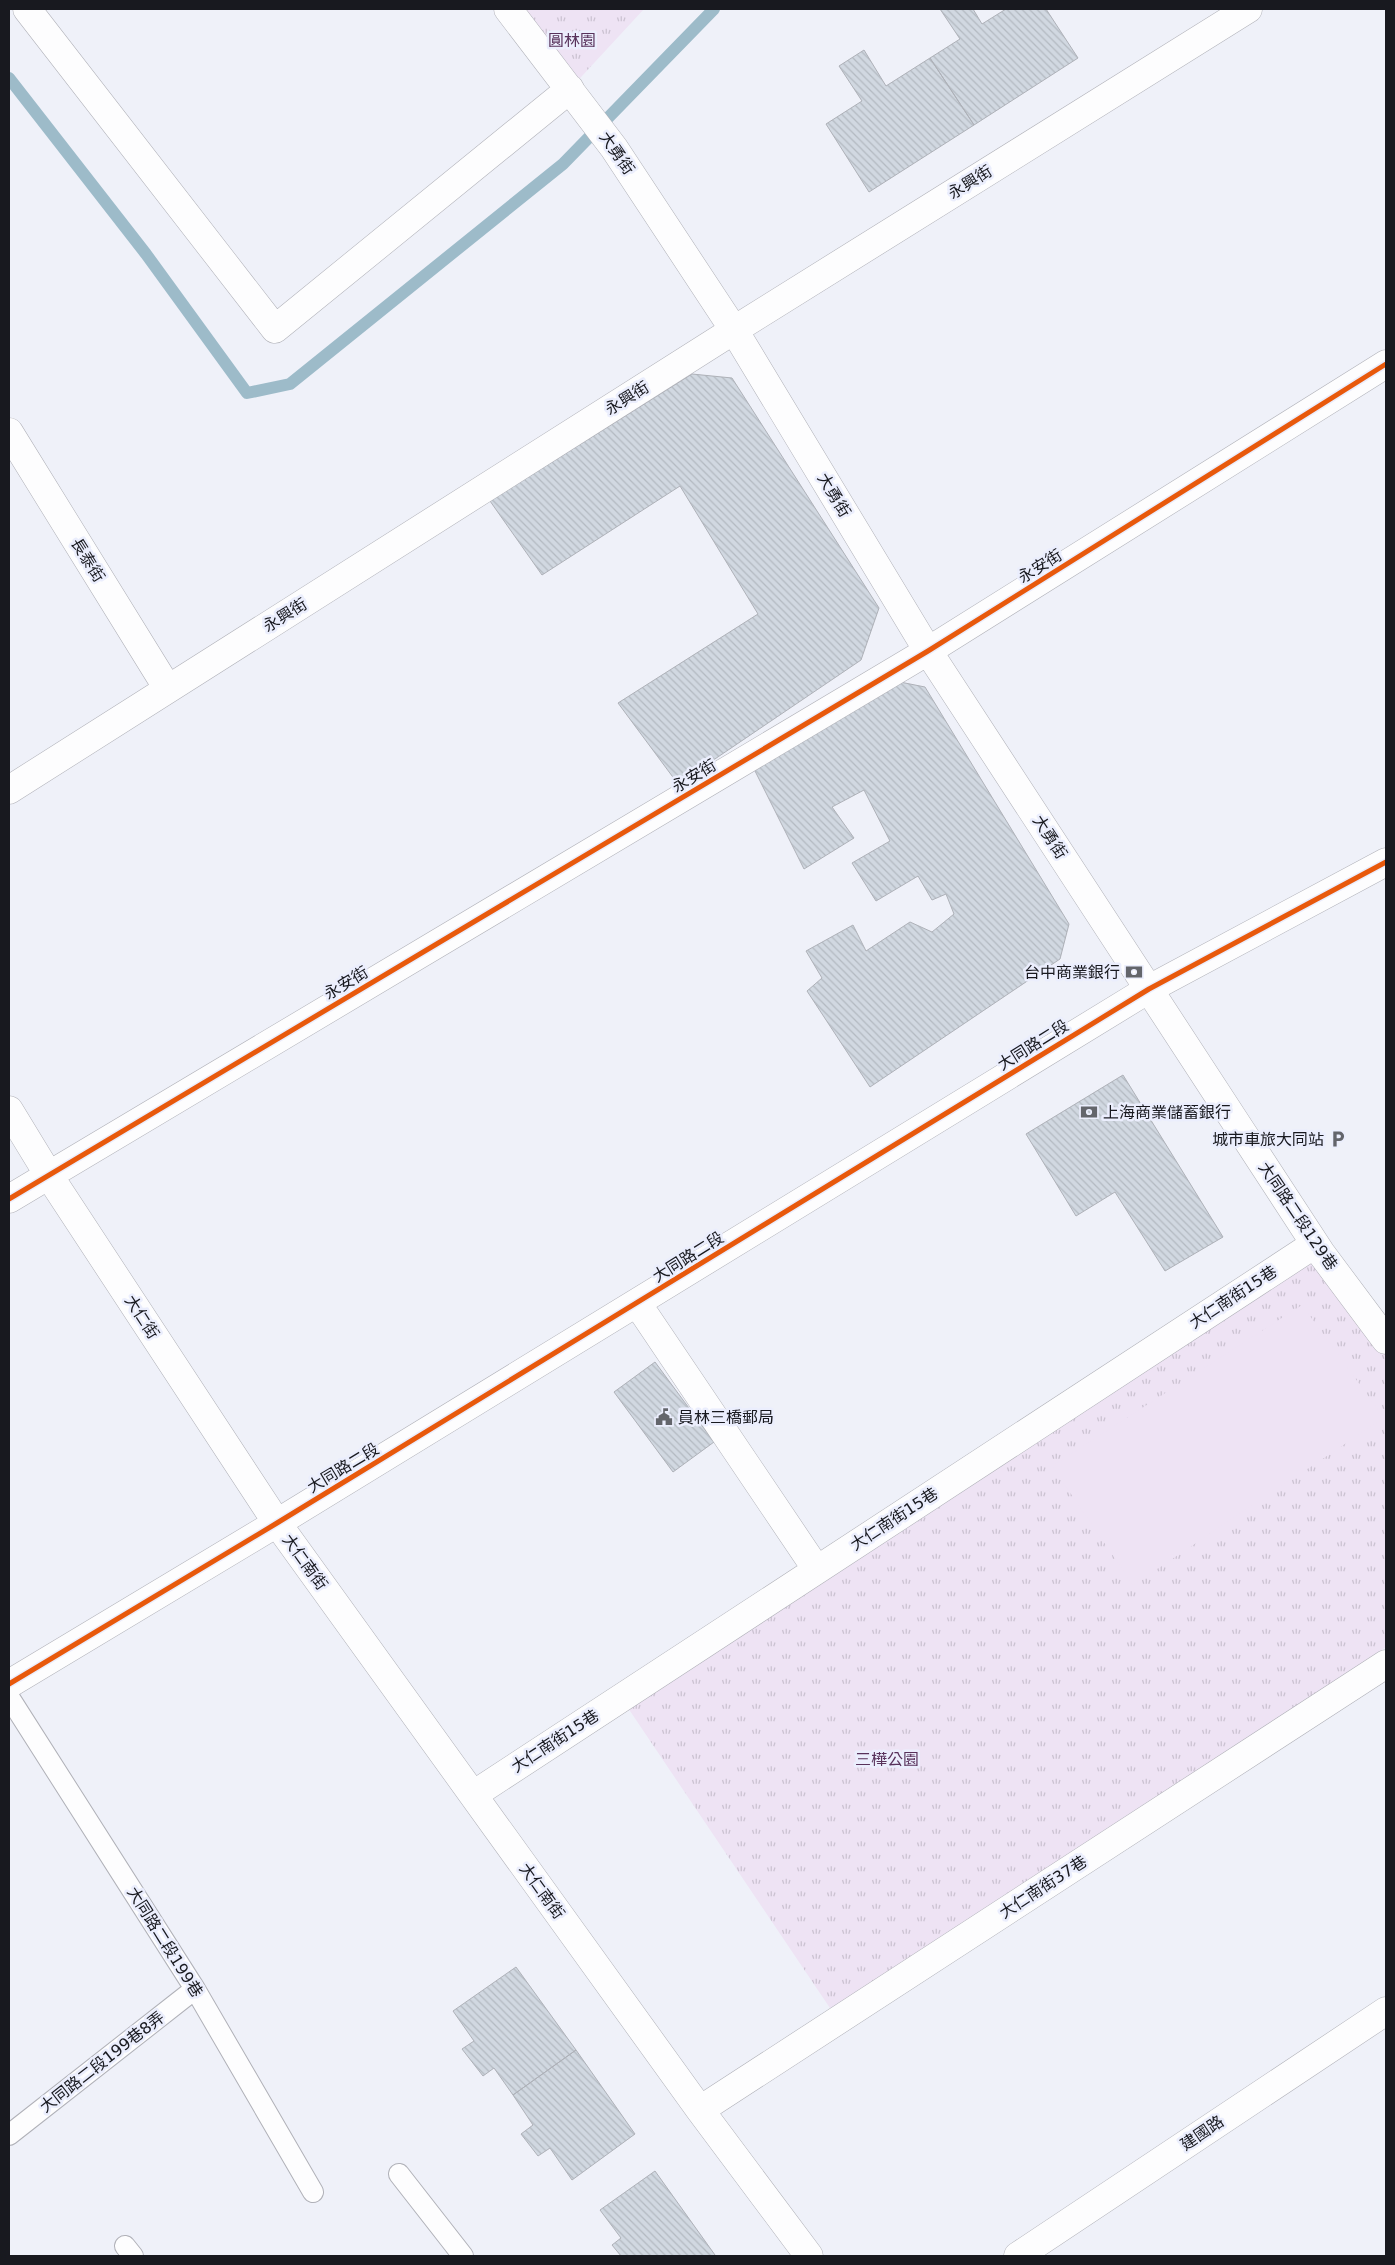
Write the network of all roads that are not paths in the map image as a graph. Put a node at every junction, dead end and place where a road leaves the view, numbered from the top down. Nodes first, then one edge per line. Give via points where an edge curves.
1 (27, 9) edge
2 (508, 9) edge
3 (1248, 9) edge
4 (576, 98) junction
5 (734, 330) junction
6 (1386, 364) edge
7 (9, 432) edge
8 (928, 651) junction
9 (168, 689) junction
10 (9, 790) edge
11 (1386, 862) edge
12 (1149, 989) junction
13 (9, 1110) edge
14 (48, 1174) junction
15 (9, 1199) edge
16 (1315, 1244) junction
17 (637, 1303) junction
18 (1386, 1340) edge
19 (277, 1523) junction
20 (817, 1570) junction
21 (1386, 1664) edge
22 (9, 1684) edge
23 (9, 1697) edge
24 (473, 1795) junction
25 (195, 1989) junction
26 (1386, 2011) edge
27 (700, 2110) junction
28 (9, 2135) edge
29 (399, 2174) dead end
30 (313, 2192) dead end
31 (463, 2256) edge
32 (809, 2256) edge
33 (1018, 2256) edge

1 - 4 street via 275,329
2 - 4 street, 大勇街
3 - 5 street, 永興街
4 - 5 street, 大勇街 via 614,148
5 - 8 street, 大勇街
5 - 9 street, 永興街
6 - 8 street, 永安街
7 - 9 street, 長泰街
8 - 12 street, 大勇街
8 - 14 street, 永安街
9 - 10 street, 永興街
11 - 12 street, 大同路二段
12 - 16 street, 大同路二段129巷
12 - 17 street, 大同路二段
13 - 14 street, 大仁街
14 - 15 street, 永安街
14 - 19 street, 大仁街
16 - 18 street, 大同路二段129巷
16 - 20 street, 大仁南街15巷
17 - 19 street, 大同路二段
17 - 20 street
19 - 22 street, 大同路二段
19 - 24 street, 大仁南街
20 - 24 street, 大仁南街15巷
21 - 27 street, 大仁南街37巷
23 - 25 lane, 大同路二段199巷
24 - 27 street, 大仁南街
25 - 28 lane, 大同路二段199巷8弄
25 - 30 lane, 大同路二段199巷
26 - 33 street, 建國路
27 - 32 street, 大仁南街
29 - 31 lane

